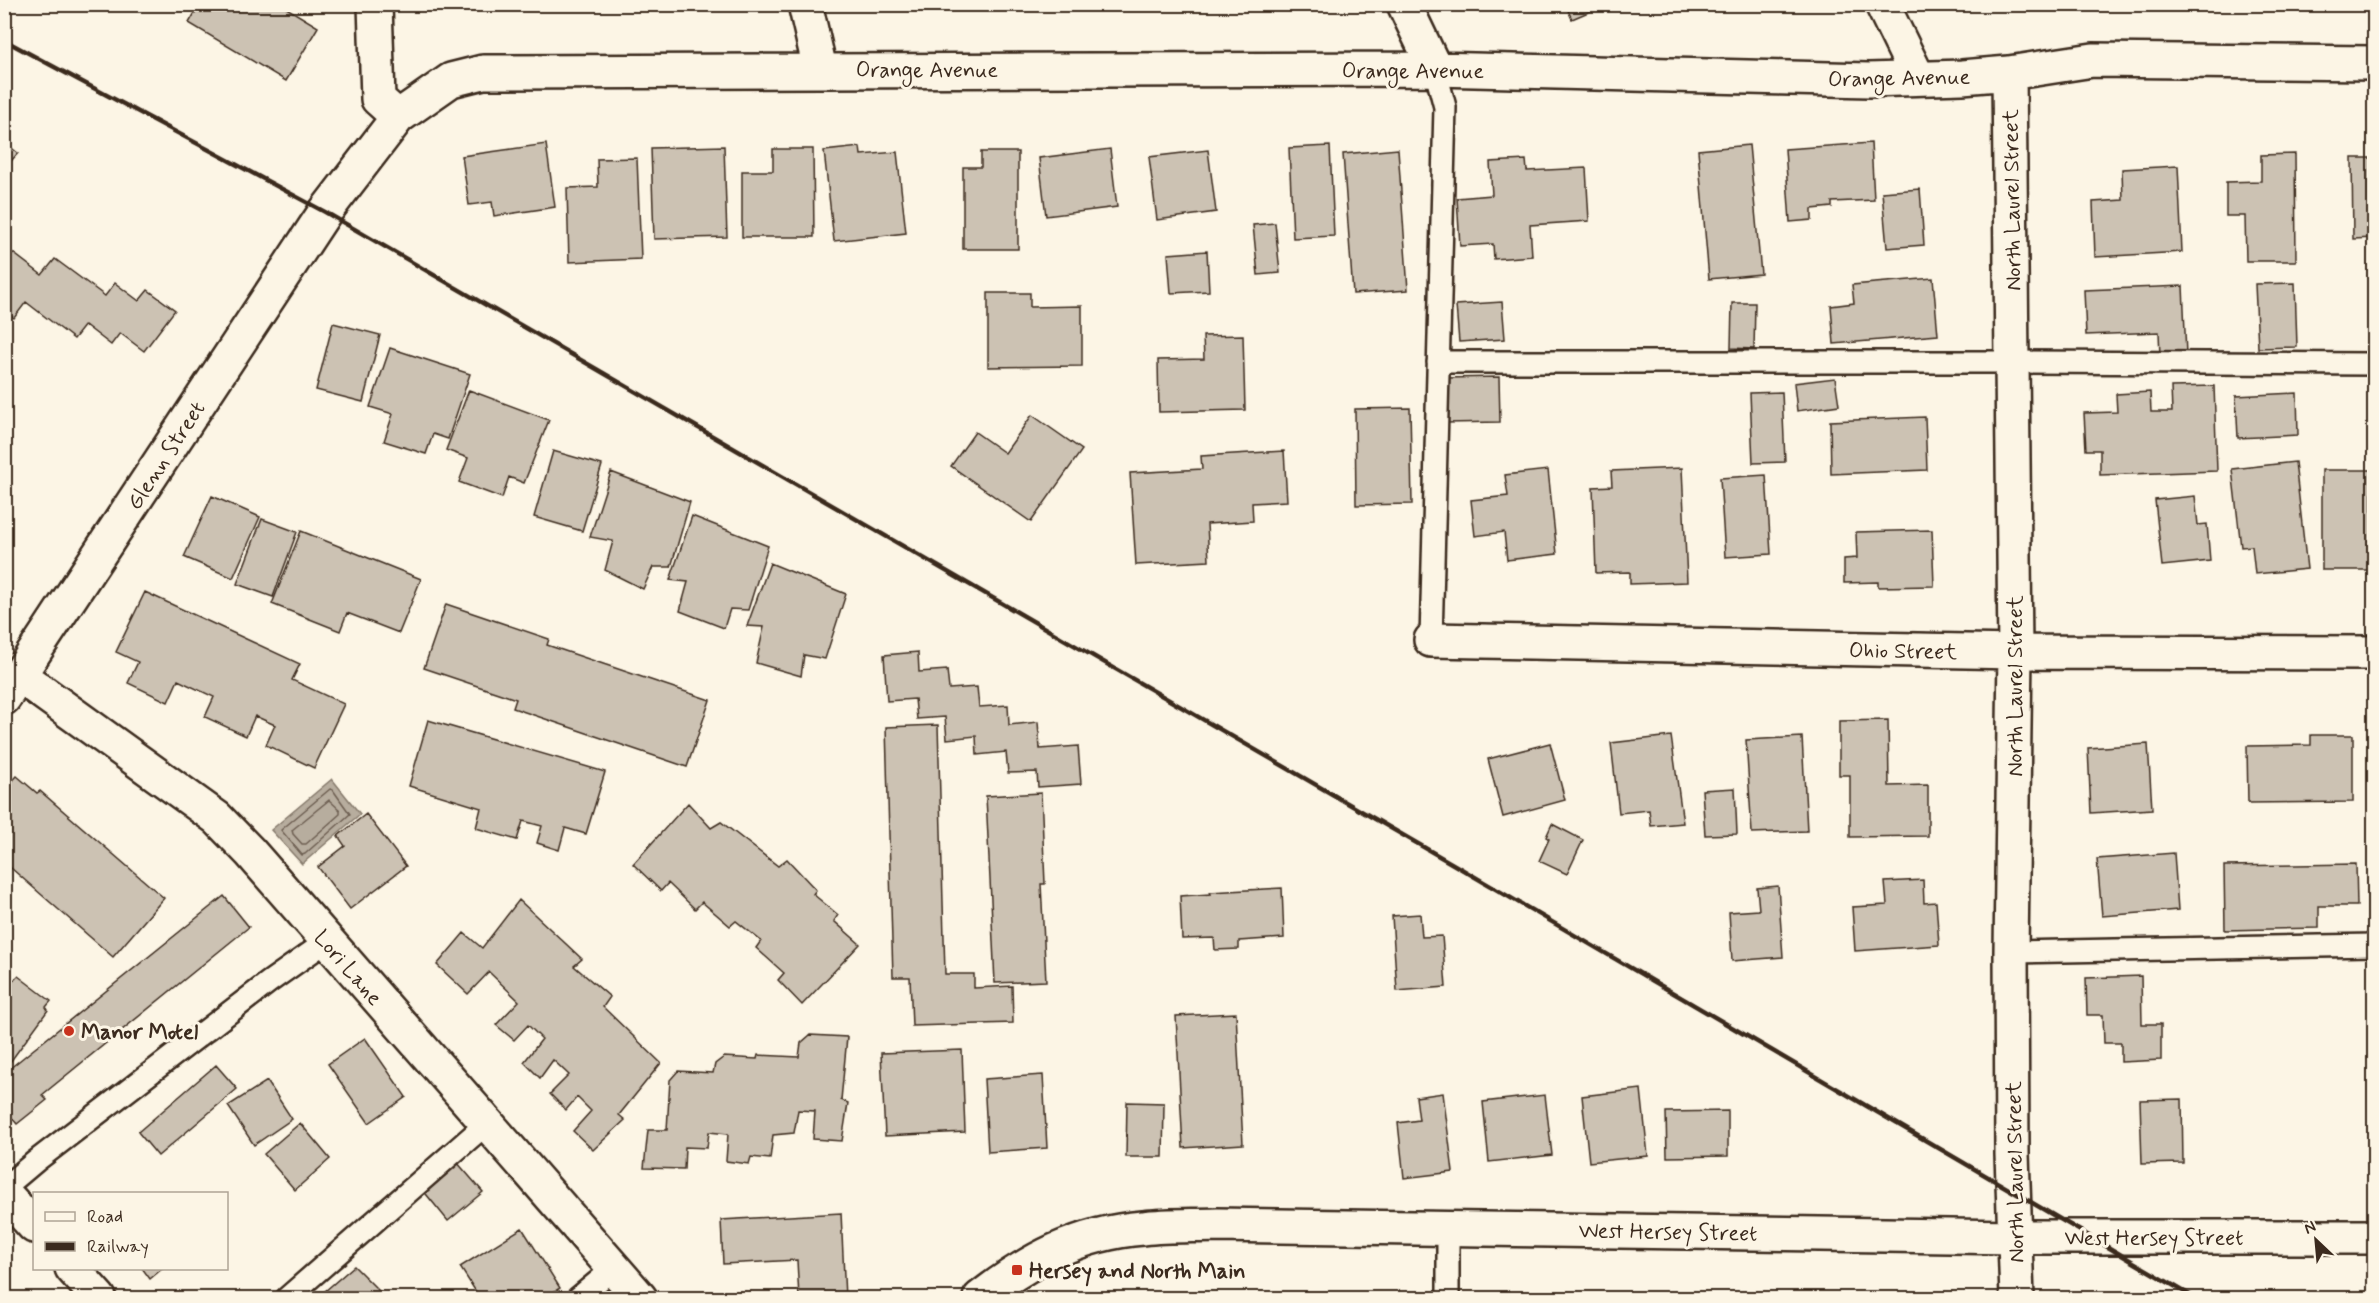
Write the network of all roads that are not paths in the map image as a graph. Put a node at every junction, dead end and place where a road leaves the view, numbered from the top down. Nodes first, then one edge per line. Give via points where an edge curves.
1 (375, 4) edge
2 (805, 4) edge
3 (1404, 4) edge
4 (1882, 4) edge
5 (2374, 63) edge
6 (820, 69) junction
7 (1435, 69) junction
8 (2009, 73) junction
9 (1918, 78) junction
10 (451, 80) joint
11 (398, 117) junction
12 (1438, 362) junction
13 (2012, 362) junction
14 (2374, 364) edge
15 (1431, 640) joint
16 (2015, 652) junction
17 (2374, 654) edge
18 (12, 687) edge
19 (327, 941) junction
20 (2374, 945) edge
21 (2011, 952) junction
22 (486, 1124) junction
23 (4, 1188) edge
24 (4, 1193) edge
25 (33, 1225) edge
26 (1448, 1227) junction
27 (2015, 1237) junction
28 (2374, 1237) edge
29 (612, 1269) junction
30 (73, 1270) edge
31 (99, 1299) edge
32 (287, 1299) edge
33 (578, 1299) edge
34 (640, 1299) edge
35 (980, 1299) edge
36 (1448, 1299) edge
37 (2017, 1299) edge

1 - 11 street via 378,99
2 - 6 street
3 - 7 street
4 - 9 street
5 - 8 street, Orange Avenue via 2093,60
6 - 7 street, Orange Avenue
6 - 10 street, Orange Avenue via 483,72
7 - 9 street, Orange Avenue
7 - 12 lane via 1445,107
8 - 9 street, Orange Avenue
8 - 13 street, North Laurel Street
10 - 11 street, Glenn Street
11 - 18 street, Glenn Street via 325,213
12 - 13 lane
12 - 15 lane
13 - 14 lane
13 - 16 street, North Laurel Street
15 - 16 street, Ohio Street
16 - 17 street, Ohio Street
16 - 21 street, North Laurel Street
18 - 19 street, Lori Lane via 217,818
19 - 22 street, Lori Lane
19 - 23 lane
20 - 21 lane
21 - 27 street, North Laurel Street
22 - 29 street, Lori Lane
22 - 32 lane
24 - 25 street
26 - 27 street, West Hersey Street
26 - 35 street, West Hersey Street via 1141,1228 1094,1236 1050,1252 1017,1270
26 - 36 lane
27 - 28 street, West Hersey Street
27 - 37 street, North Laurel Street
29 - 33 lane
29 - 34 street, Lori Lane
30 - 31 street

